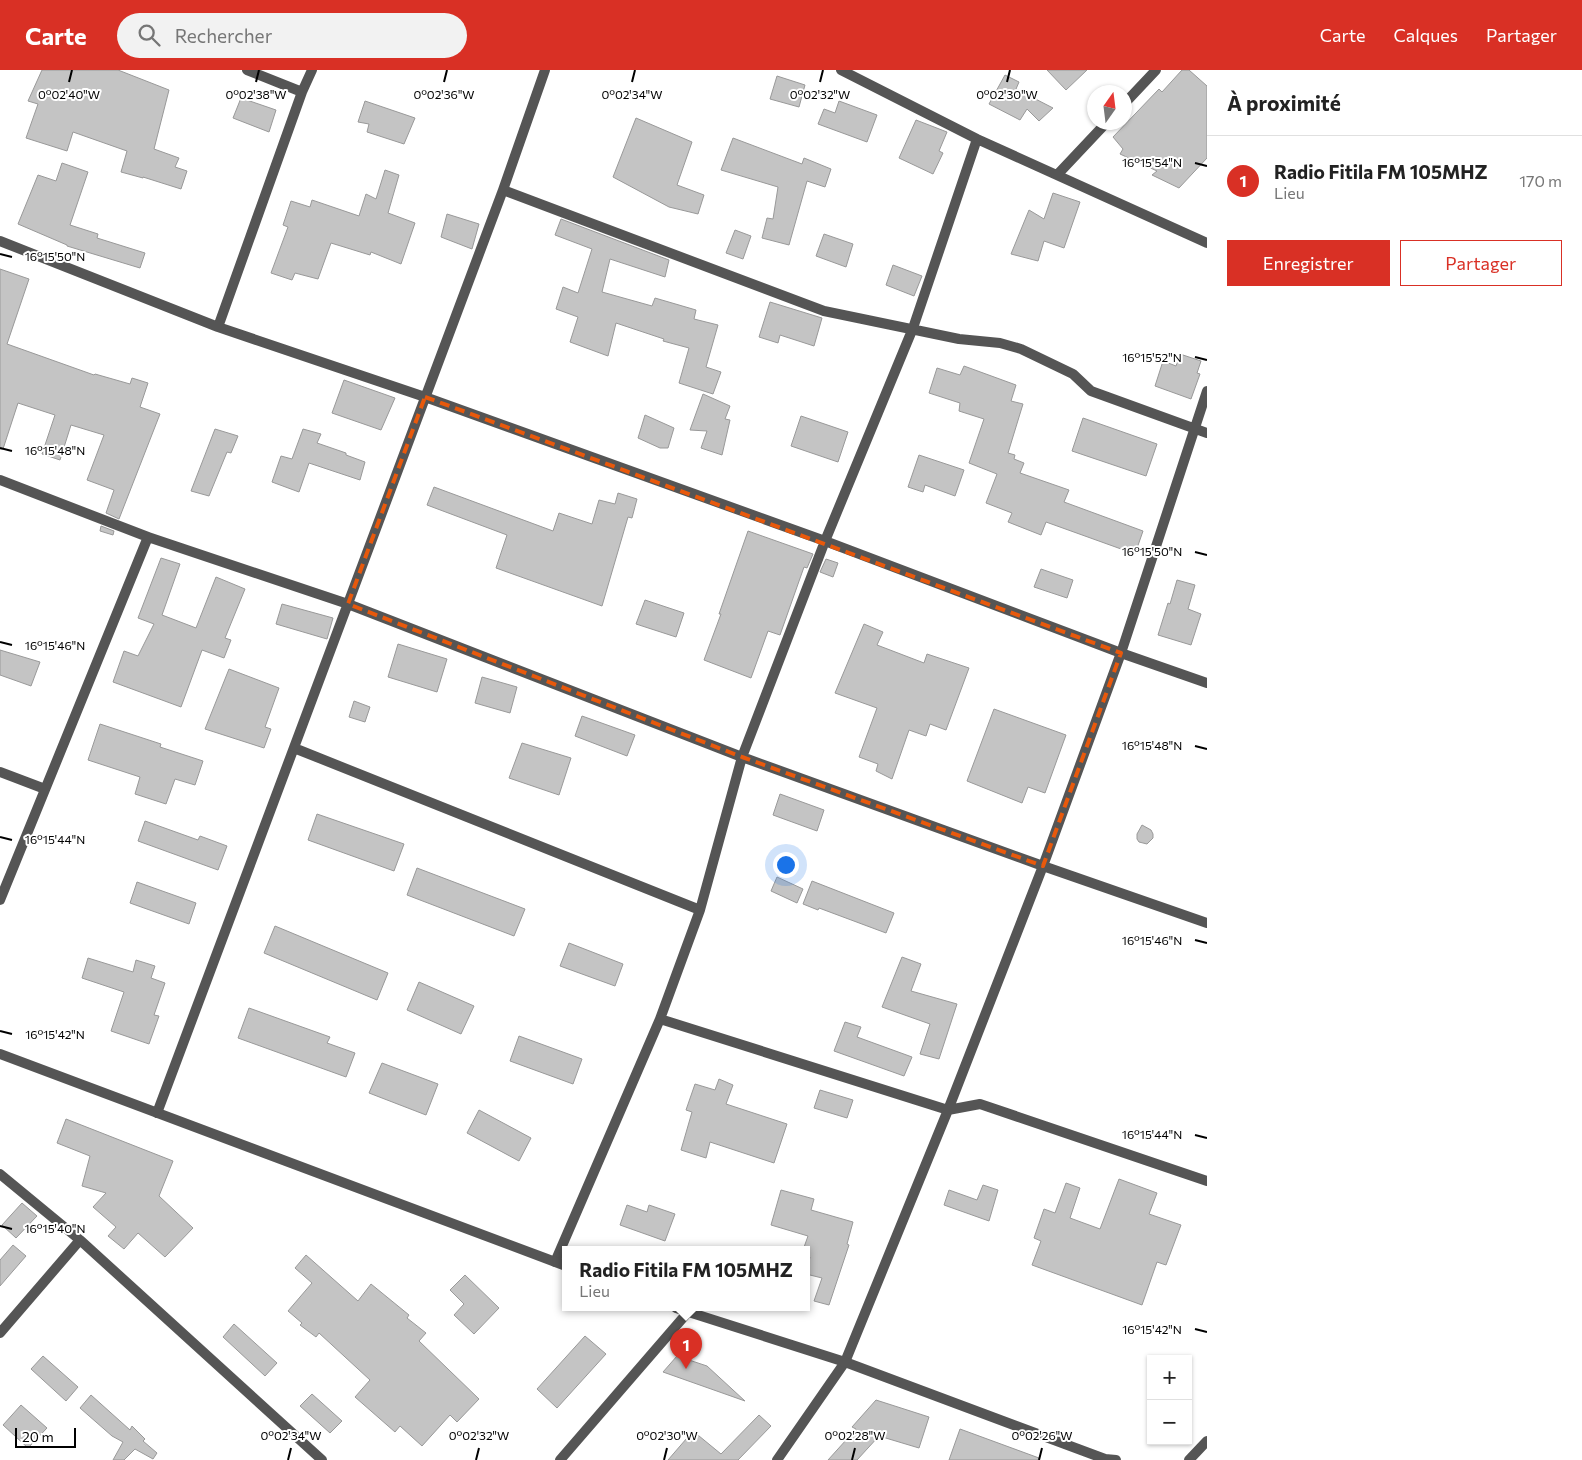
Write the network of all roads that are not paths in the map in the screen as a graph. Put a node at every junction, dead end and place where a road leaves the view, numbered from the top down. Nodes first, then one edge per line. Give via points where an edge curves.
1 (247, 70) edge
2 (312, 70) edge
3 (545, 70) edge
4 (841, 70) edge
5 (1156, 70) edge
6 (302, 92) junction
7 (1132, 96) edge
8 (1099, 130) edge
9 (977, 139) junction
10 (1058, 174) junction
11 (503, 190) junction
12 (0, 241) edge
13 (1207, 242) edge
14 (218, 327) junction
15 (913, 328) junction
16 (1207, 391) edge
17 (425, 397) junction
18 (1195, 428) junction
19 (1207, 432) edge
20 (0, 480) edge
21 (148, 536) junction
22 (825, 541) junction
23 (348, 604) junction
24 (1121, 653) junction
25 (1207, 682) edge
26 (294, 748) junction
27 (742, 757) junction
28 (0, 772) edge
29 (44, 789) junction
30 (1043, 866) junction
31 (0, 900) edge
32 (700, 910) junction
33 (1207, 923) edge
34 (660, 1019) junction
35 (0, 1054) edge
36 (948, 1110) junction
37 (157, 1113) junction
38 (0, 1174) edge
39 (1207, 1181) edge
40 (80, 1240) junction
41 (555, 1262) junction
42 (562, 1265) edge
43 (685, 1311) edge
44 (688, 1312) junction
45 (0, 1333) edge
46 (845, 1362) junction
47 (1207, 1441) edge
48 (1207, 1456) edge
49 (1106, 1459) edge
50 (322, 1460) edge
51 (560, 1460) edge
52 (777, 1460) edge
53 (1116, 1460) edge
54 (1189, 1460) edge

1 - 6 street
2 - 6 street
3 - 11 street
4 - 9 street
5 - 7 street
6 - 14 street
8 - 10 street
9 - 10 street
9 - 15 street
10 - 13 street
11 - 15 street via 824,311
11 - 17 street
12 - 14 street
14 - 17 street
15 - 18 street via 1021,349 1073,374 1091,391
15 - 22 street
16 - 18 street
17 - 22 street
17 - 23 street
18 - 19 street
18 - 24 street
20 - 21 street
21 - 23 street
21 - 29 street
22 - 24 street
22 - 27 street
23 - 26 street
23 - 27 street
24 - 25 street
24 - 30 street
26 - 32 street
26 - 37 street
27 - 30 street
27 - 32 street
28 - 29 street
29 - 31 street
30 - 33 street
30 - 36 street
32 - 34 street
34 - 36 street
34 - 41 street
35 - 37 street
36 - 39 street via 980,1104
36 - 46 street
37 - 41 street
38 - 40 street
40 - 45 street
40 - 50 street
41 - 42 street
43 - 44 street
44 - 46 street
44 - 51 street
46 - 49 street
46 - 52 street
47 - 54 street
48 - 54 street
49 - 53 street

